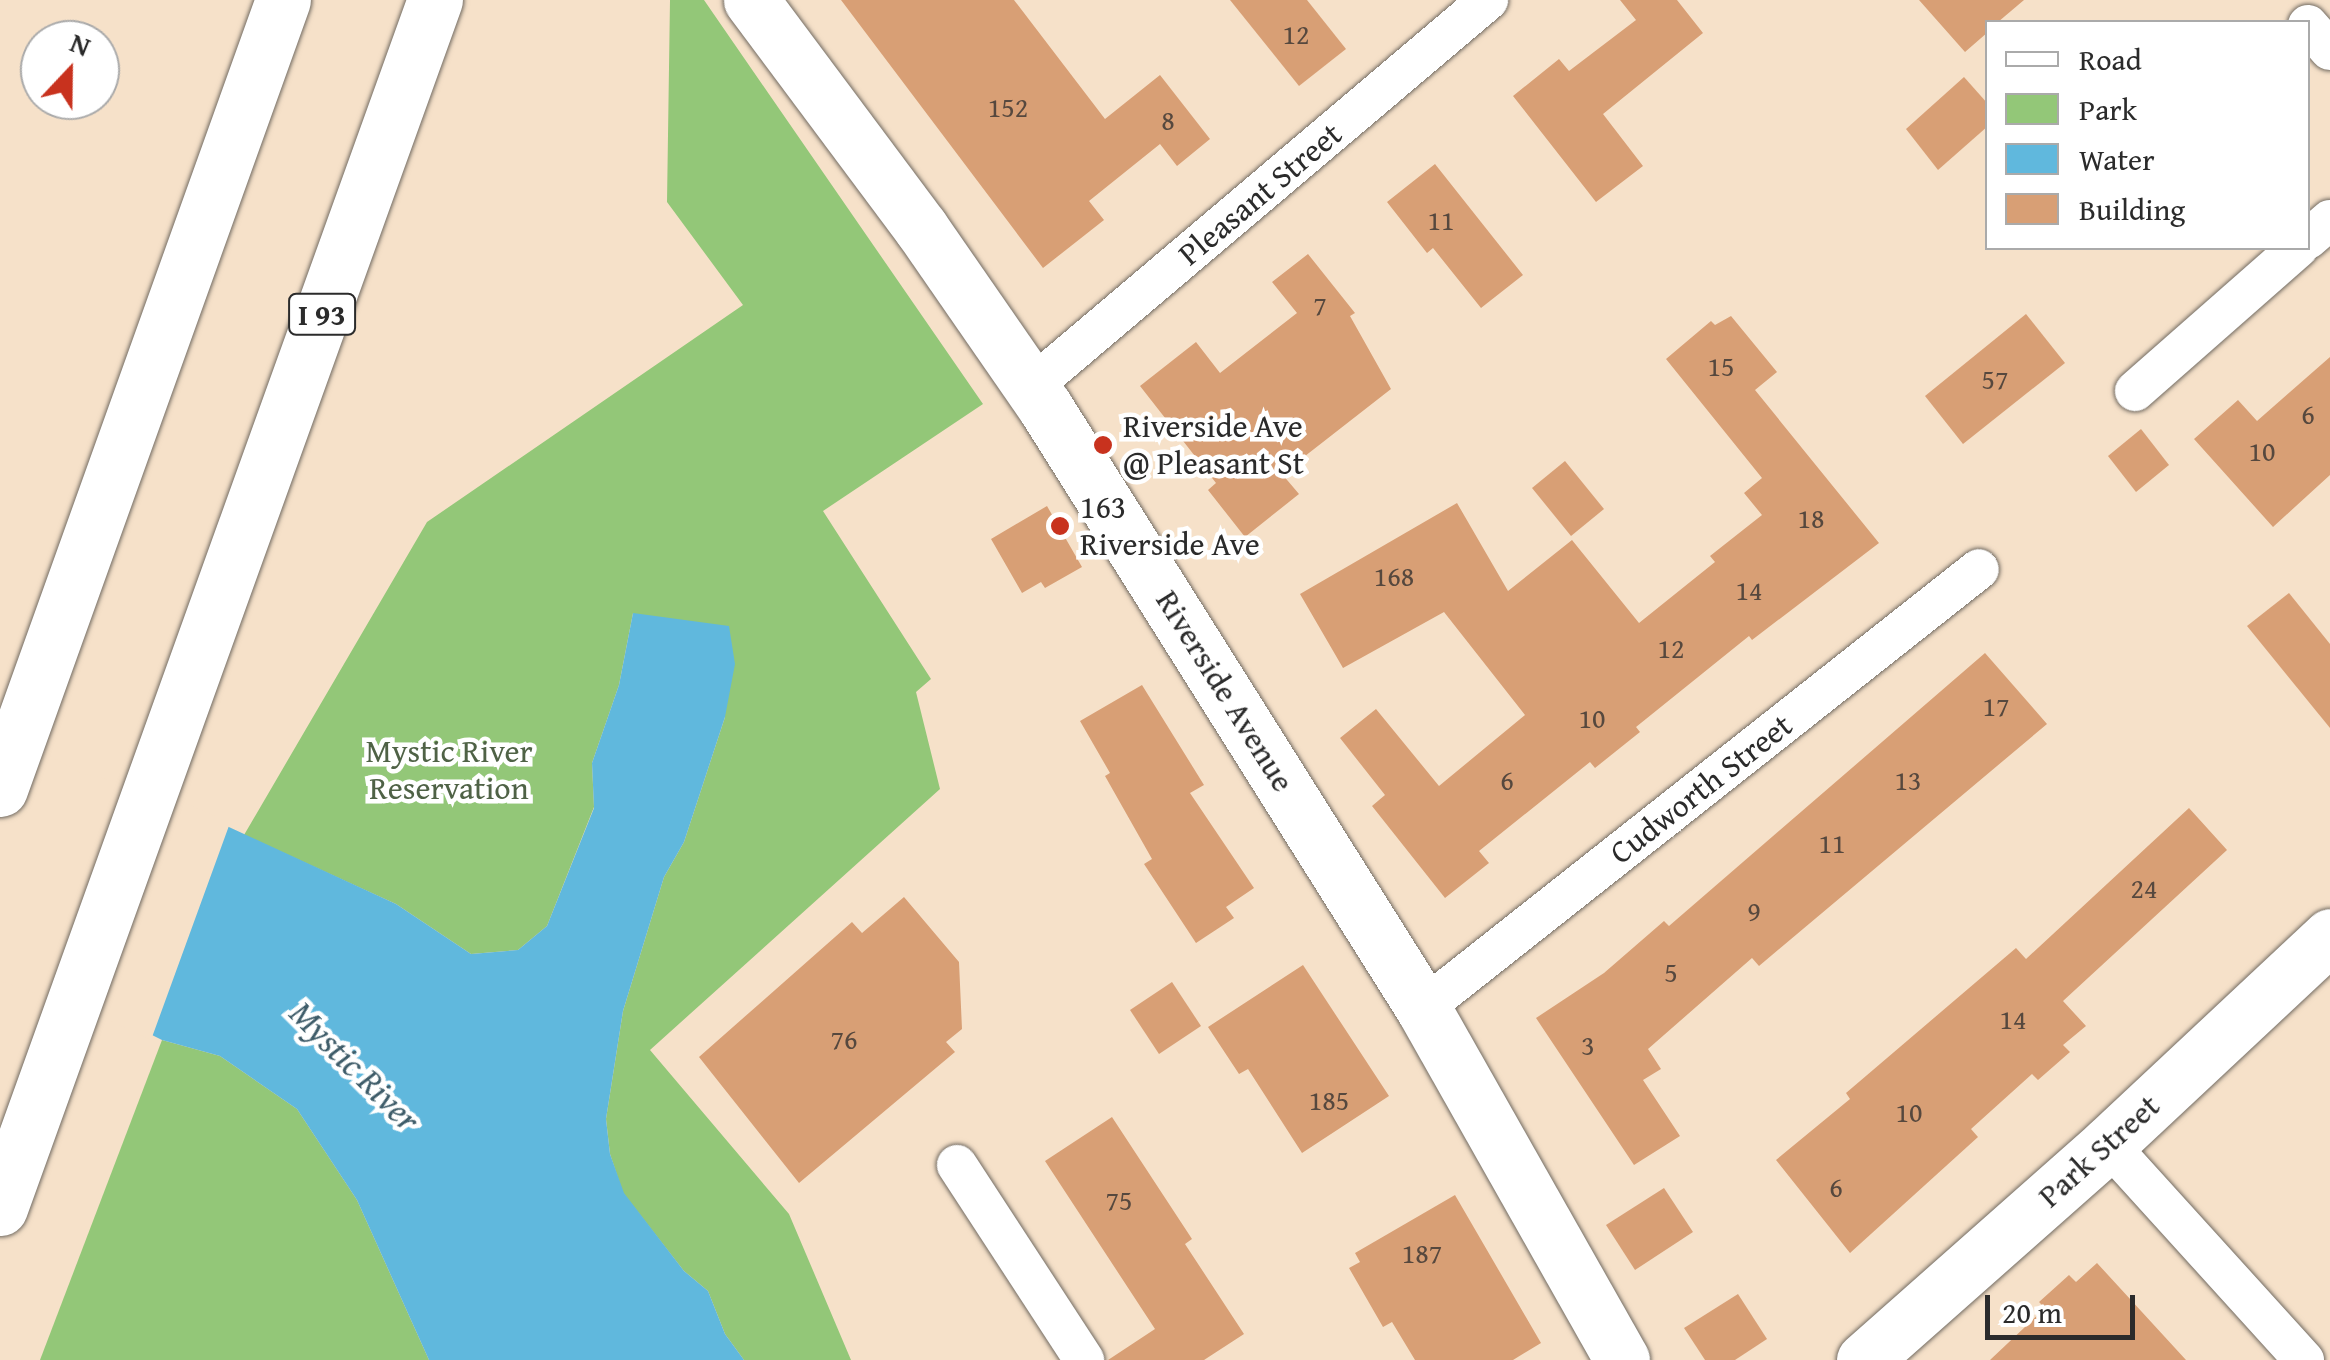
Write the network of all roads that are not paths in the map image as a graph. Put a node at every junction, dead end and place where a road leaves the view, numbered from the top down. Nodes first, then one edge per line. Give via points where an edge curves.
1 (282, 0) edge
2 (435, 0) edge
3 (751, 0) edge
4 (1488, 0) edge
5 (2285, 0) edge
6 (2302, 20) edge
7 (2310, 28) edge
8 (2330, 50) edge
9 (2330, 220) edge
10 (2310, 238) edge
11 (2296, 250) edge
12 (1031, 387) junction
13 (2135, 392) dead end
14 (1979, 569) dead end
15 (0, 789) edge
16 (2330, 936) edge
17 (1423, 1008) junction
18 (2108, 1144) junction
19 (958, 1166) dead end
20 (6, 1193) edge
21 (1084, 1360) edge
22 (1622, 1360) edge
23 (1864, 1360) edge
24 (2304, 1360) edge

1 - 15 main road
2 - 20 main road, I 93
3 - 12 main road, Riverside Avenue
4 - 12 street, Pleasant Street
5 - 6 street
7 - 8 street
9 - 10 street
11 - 13 street
12 - 17 main road, Riverside Avenue
14 - 17 street, Cudworth Street
16 - 18 main road, Park Street
17 - 22 main road, Riverside Avenue
18 - 23 main road, Park Street
18 - 24 street
19 - 21 street

